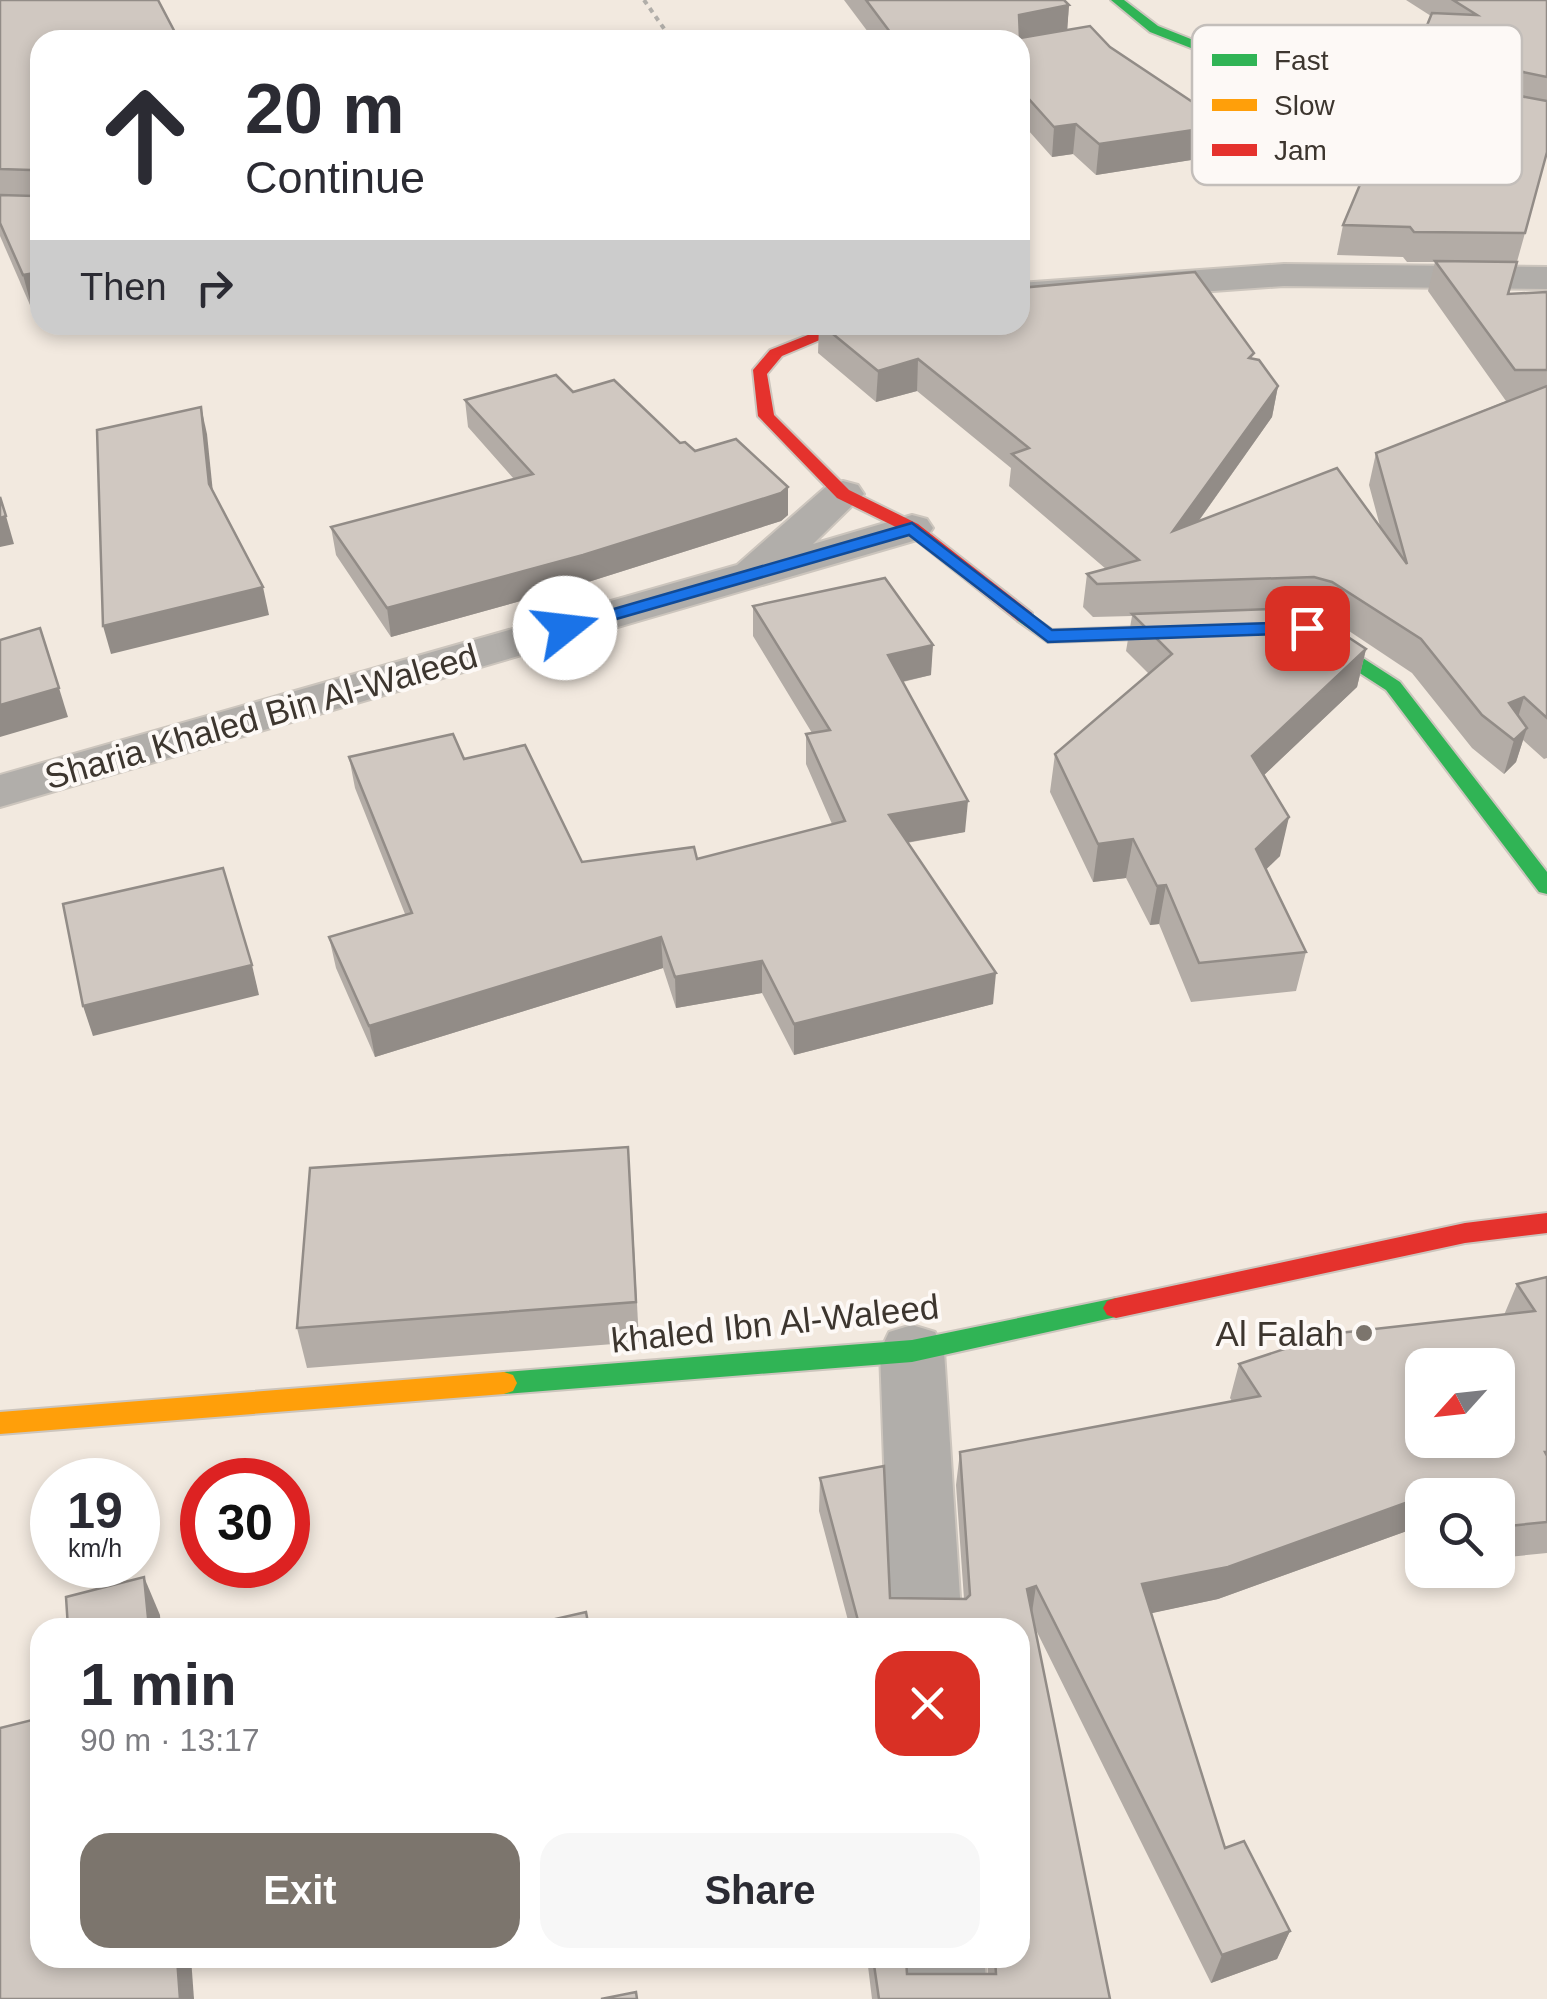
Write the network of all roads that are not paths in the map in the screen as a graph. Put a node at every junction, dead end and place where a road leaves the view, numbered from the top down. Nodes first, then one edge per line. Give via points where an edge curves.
1 (1116, 0) edge
2 (1154, 29) junction
3 (1116, 36) dead end
4 (1192, 45) edge
5 (1522, 112) edge
6 (1547, 117) edge
7 (1547, 278) edge
8 (1030, 293) edge
9 (822, 335) edge
10 (842, 494) junction
11 (912, 528) junction
12 (753, 574) junction
13 (1267, 629) edge
14 (1227, 630) edge
15 (0, 792) edge
16 (1547, 887) edge
17 (1547, 1222) edge
18 (912, 1351) junction
19 (0, 1423) edge
20 (925, 1618) edge
21 (944, 1968) edge
22 (946, 1999) edge

1 - 2 street
2 - 3 street
2 - 4 street
5 - 6 street
7 - 8 street via 1284,275
9 - 10 street via 776,353 759,374 766,416
10 - 11 street
10 - 12 street, Sharia Khaled Bin Al-Waleed
11 - 12 street
11 - 14 street via 1048,636
12 - 15 street, Sharia Khaled Bin Al-Waleed
13 - 16 street via 1307,628 1393,686
17 - 18 street, khaled Ibn Al-Waleed via 1465,1233
18 - 19 street, khaled Ibn Al-Waleed
18 - 20 street
21 - 22 street

